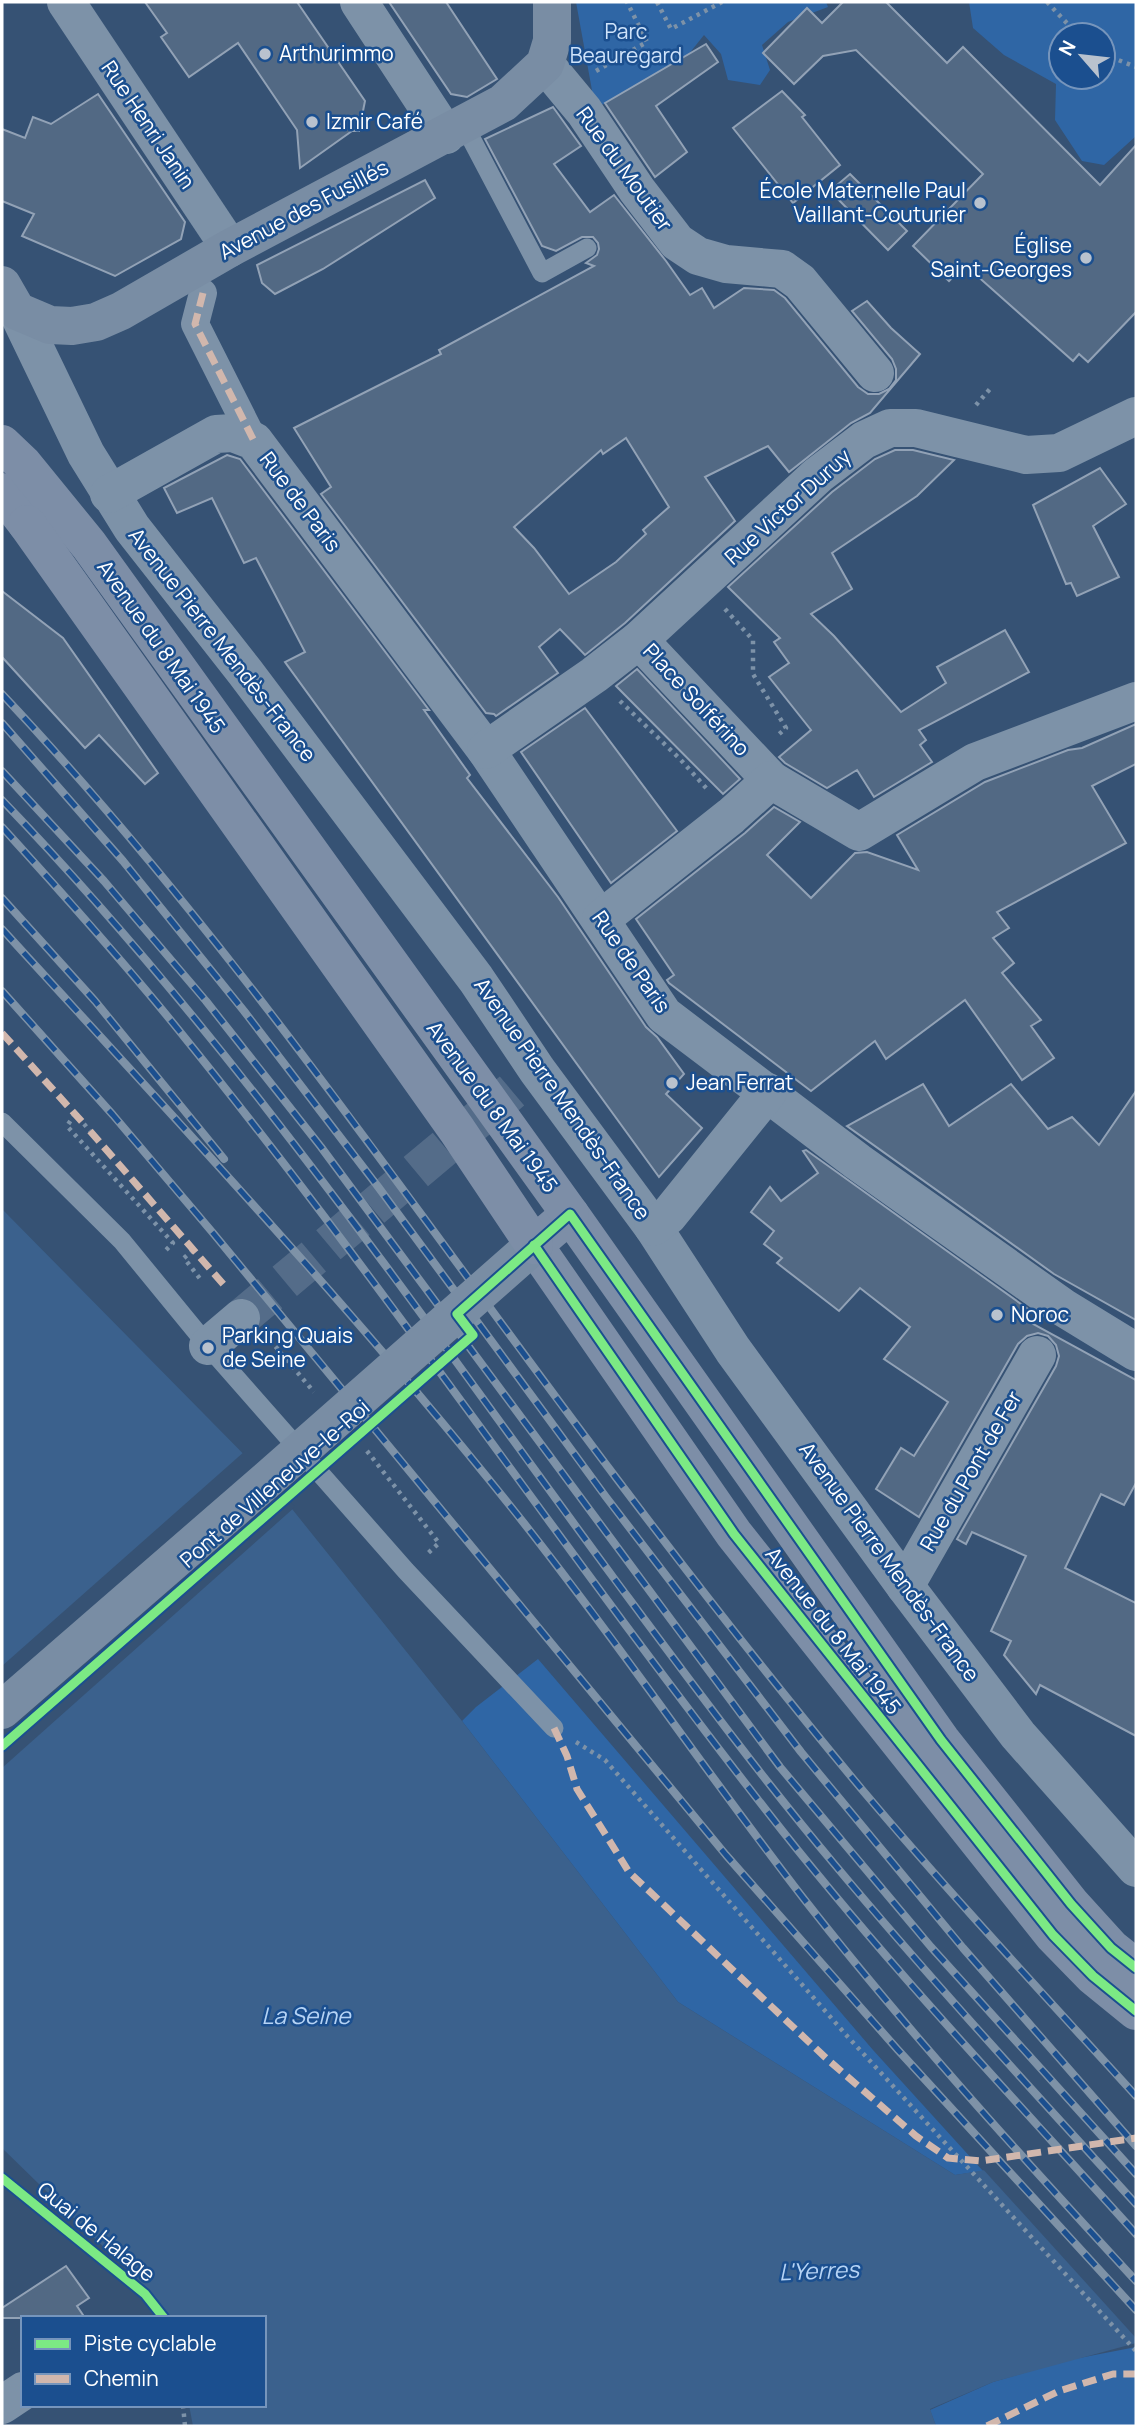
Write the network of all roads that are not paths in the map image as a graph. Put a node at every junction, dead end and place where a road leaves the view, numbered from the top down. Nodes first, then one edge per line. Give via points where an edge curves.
1 (66, 2) edge
2 (359, 2) edge
3 (552, 2) edge
4 (545, 64) junction
5 (455, 130) junction
6 (230, 248) junction
7 (587, 248) dead end
8 (203, 293) dead end
9 (23, 307) edge
10 (875, 373) dead end
11 (1136, 416) edge
12 (254, 442) junction
13 (2, 444) edge
14 (2, 492) edge
15 (109, 494) junction
16 (639, 640) junction
17 (1136, 701) edge
18 (486, 750) junction
19 (762, 770) junction
20 (601, 919) junction
21 (768, 1092) junction
22 (2, 1122) edge
23 (570, 1214) junction
24 (653, 1227) junction
25 (534, 1245) junction
26 (253, 1327) tunnel mouth
27 (208, 1346) junction
28 (1136, 1352) edge
29 (1037, 1355) dead end
30 (905, 1586) junction
31 (2, 1710) edge
32 (554, 1728) road end
33 (1136, 1868) edge
34 (1114, 1964) edge
35 (1136, 2011) edge
36 (21, 2391) edge
37 (2, 2405) edge

1 - 6 street, Rue Henri Janin
2 - 5 street
3 - 4 main road via 552,41
4 - 5 main road, Avenue des Fusillés via 503,103
4 - 10 street, Rue du Moutier via 677,242 698,256 726,264 782,269 800,282
5 - 6 main road, Avenue des Fusillés
5 - 7 lane via 542,273
6 - 9 main road, Avenue des Fusillés via 96,323 72,326
8 - 12 street, Rue de Paris via 195,324
9 - 15 street, Avenue Pierre Mendès-France via 61,405
11 - 16 street, Rue Victor Duruy via 1059,453 1026,455 916,428 890,428 864,440 818,475
12 - 15 street, Rue de Paris via 233,433 216,434
12 - 18 street, Rue de Paris
13 - 23 main road, Avenue du 8 Mai 1945, bridge via 89,545
14 - 25 main road, Avenue du 8 Mai 1945, bridge via 449,1118
15 - 24 street, Avenue Pierre Mendès-France via 476,979 525,1081
16 - 18 street, Rue Victor Duruy
16 - 19 street, Place Solférino
17 - 19 street via 975,762 859,832
18 - 20 street, Rue de Paris
19 - 20 street via 731,816
20 - 21 street, Rue de Paris via 664,1015
21 - 24 street via 668,1216
21 - 28 street, Rue de Paris via 1064,1308
22 - 27 lane via 122,1241
23 - 25 main road
23 - 34 main road, Avenue du 8 Mai 1945 via 941,1740
24 - 30 street, Avenue Pierre Mendès-France via 733,1350
25 - 31 main road, Pont de Villeneuve-le-Roi, bridge
25 - 34 main road, Avenue du 8 Mai 1945 via 734,1534 1009,1883 1053,1935
26 - 27 street
27 - 32 lane via 406,1571
29 - 30 street, Rue du Pont de Fer
30 - 33 street, Avenue Pierre Mendès-France via 1018,1735
34 - 35 main road, Avenue du 8 Mai 1945
36 - 37 street

